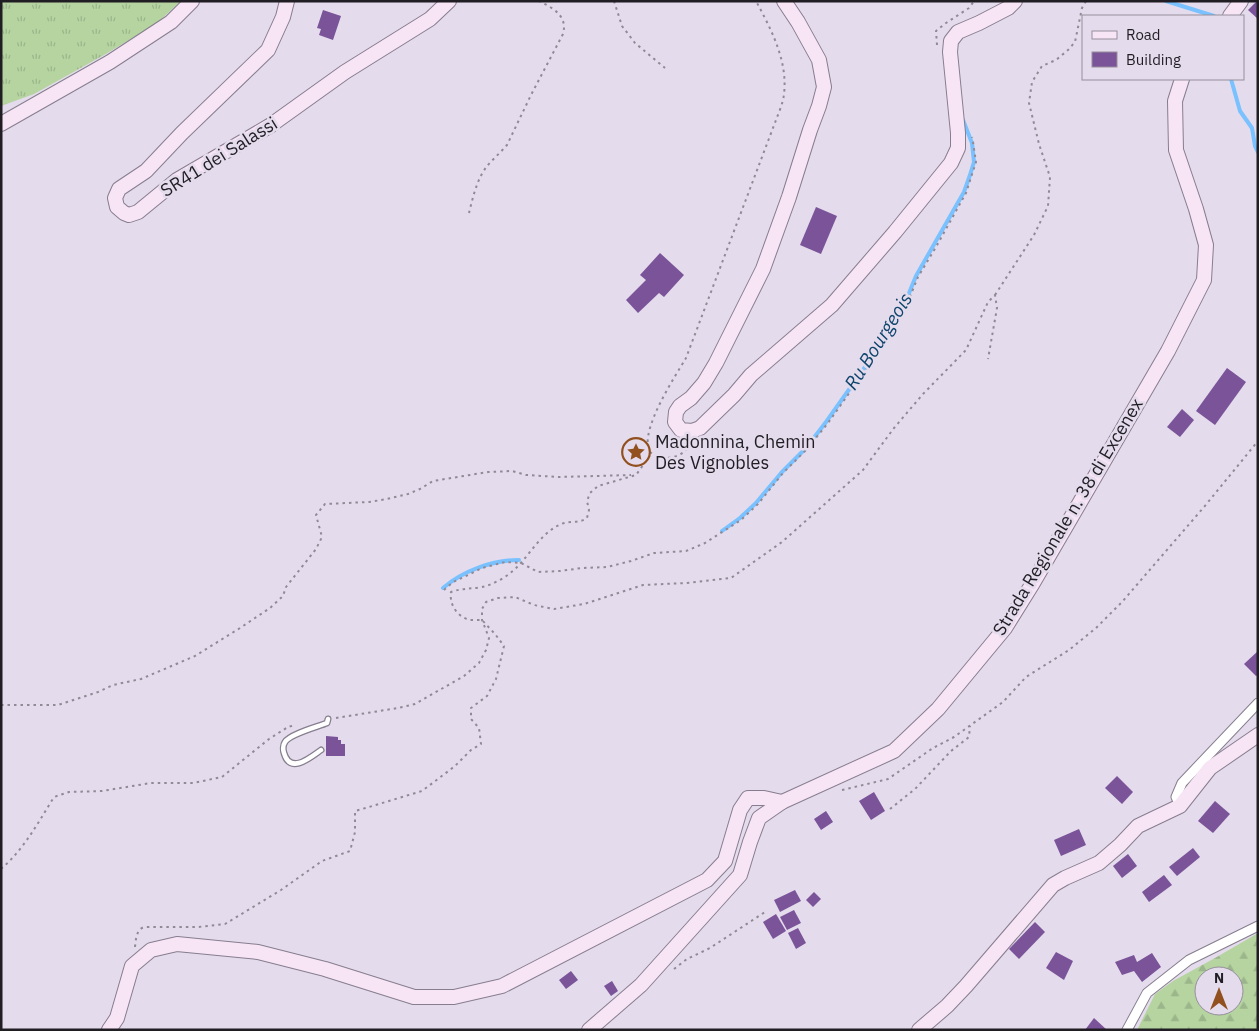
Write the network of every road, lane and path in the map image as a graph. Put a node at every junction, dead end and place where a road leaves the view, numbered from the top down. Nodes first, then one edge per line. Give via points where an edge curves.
1 (192, 1) edge
2 (287, 1) edge
3 (449, 1) edge
4 (539, 1) edge
5 (614, 1) edge
6 (756, 1) edge
7 (784, 1) edge
8 (1015, 1) edge
9 (1086, 1) edge
10 (1241, 1) edge
11 (1231, 15) edge
12 (665, 68) dead end
13 (1182, 80) edge
14 (1, 124) edge
15 (971, 135) dead end
16 (469, 213) dead end
17 (995, 295) junction
18 (988, 359) dead end
19 (681, 430) junction
20 (1258, 441) edge
21 (651, 454) junction
22 (636, 475) junction
23 (522, 563) junction
24 (444, 590) dead end
25 (482, 620) junction
26 (1258, 703) edge
27 (1, 705) edge
28 (328, 719) joint
29 (301, 723) dead end
30 (970, 726) junction
31 (1258, 734) edge
32 (321, 750) dead end
33 (836, 791) dead end
34 (782, 802) junction
35 (1180, 806) junction
36 (890, 809) dead end
37 (1, 869) edge
38 (765, 912) dead end
39 (1258, 926) edge
40 (132, 966) junction
41 (672, 970) dead end
42 (109, 1030) edge
43 (589, 1030) edge
44 (919, 1030) edge
45 (1127, 1030) edge

1 - 14 main road via 171,22 110,62
2 - 3 main road, SR41 dei Salassi via 284,17 268,50 146,171 119,189 115,203 120,211 129,215 138,212 176,180 271,125 345,72 430,18
4 - 16 path via 564,19 564,34 507,145 487,166 478,182
5 - 12 path via 622,26 635,43
6 - 21 path via 780,54 784,95 686,358 654,417 648,441
7 - 19 main road via 819,60 824,86 821,100 763,269 704,383 676,412 675,422
8 - 19 main road via 1008,8 958,32 951,41 958,148 951,163 832,305 751,375 700,428
9 - 17 path via 1074,42 1056,60 1042,66 1032,82 1029,103 1050,177 1048,206 1034,235
10 - 11 main road
13 - 34 main road, Strada Regionale n. 38 di Excenex via 1175,100 1176,150 1206,245 1204,280 1168,351 1005,628 938,709 894,751
15 - 23 path via 976,162 966,193 906,304 872,361 828,423 758,504 741,520 686,551 654,553 607,567 560,571 538,572
17 - 18 path via 997,308
17 - 25 path via 988,302 966,350 905,414 864,470 782,542 731,578 643,585 584,604 554,609 514,597 498,598 486,602
19 - 21 path via 689,442 682,454 669,458
20 - 30 path via 1168,549 1096,628 1069,650 1026,677 1003,702
21 - 22 path
22 - 23 path via 598,486 587,500 588,518 558,526 531,550
22 - 27 path via 559,477 526,475 512,470 488,472 433,482 388,499 325,504 316,515 322,537 283,596 270,608 195,656 141,679 113,685 58,705
23 - 24 path via 505,562 482,568
23 - 25 path via 495,582 451,592 452,605 461,616 468,620
25 - 28 path via 489,638 486,650 479,663 464,676 415,704
25 - 40 path via 504,646 496,680 487,696 471,708 470,719 478,728 481,744 422,791 355,810 355,832 350,851 322,861 224,924 140,928
26 - 35 street via 1182,782 1176,797
28 - 32 lane via 327,723 292,736 284,742 283,748 284,756 295,764
29 - 37 path via 269,738 222,777 193,784 151,783 102,791 69,792 54,797 33,832 13,859
30 - 33 path via 888,779
30 - 36 path via 969,736
31 - 35 main road via 1210,768
34 - 40 main road via 748,798 740,810 726,861 706,880 502,986 454,997 414,996 258,952 177,944 151,950
34 - 43 main road, Strada Regionale n. 38 di Excenex via 759,818 740,875 641,985
35 - 44 main road via 1138,826 1100,863 1053,885 966,986
38 - 41 path
39 - 45 street via 1189,960 1147,993
40 - 42 main road via 117,1018

